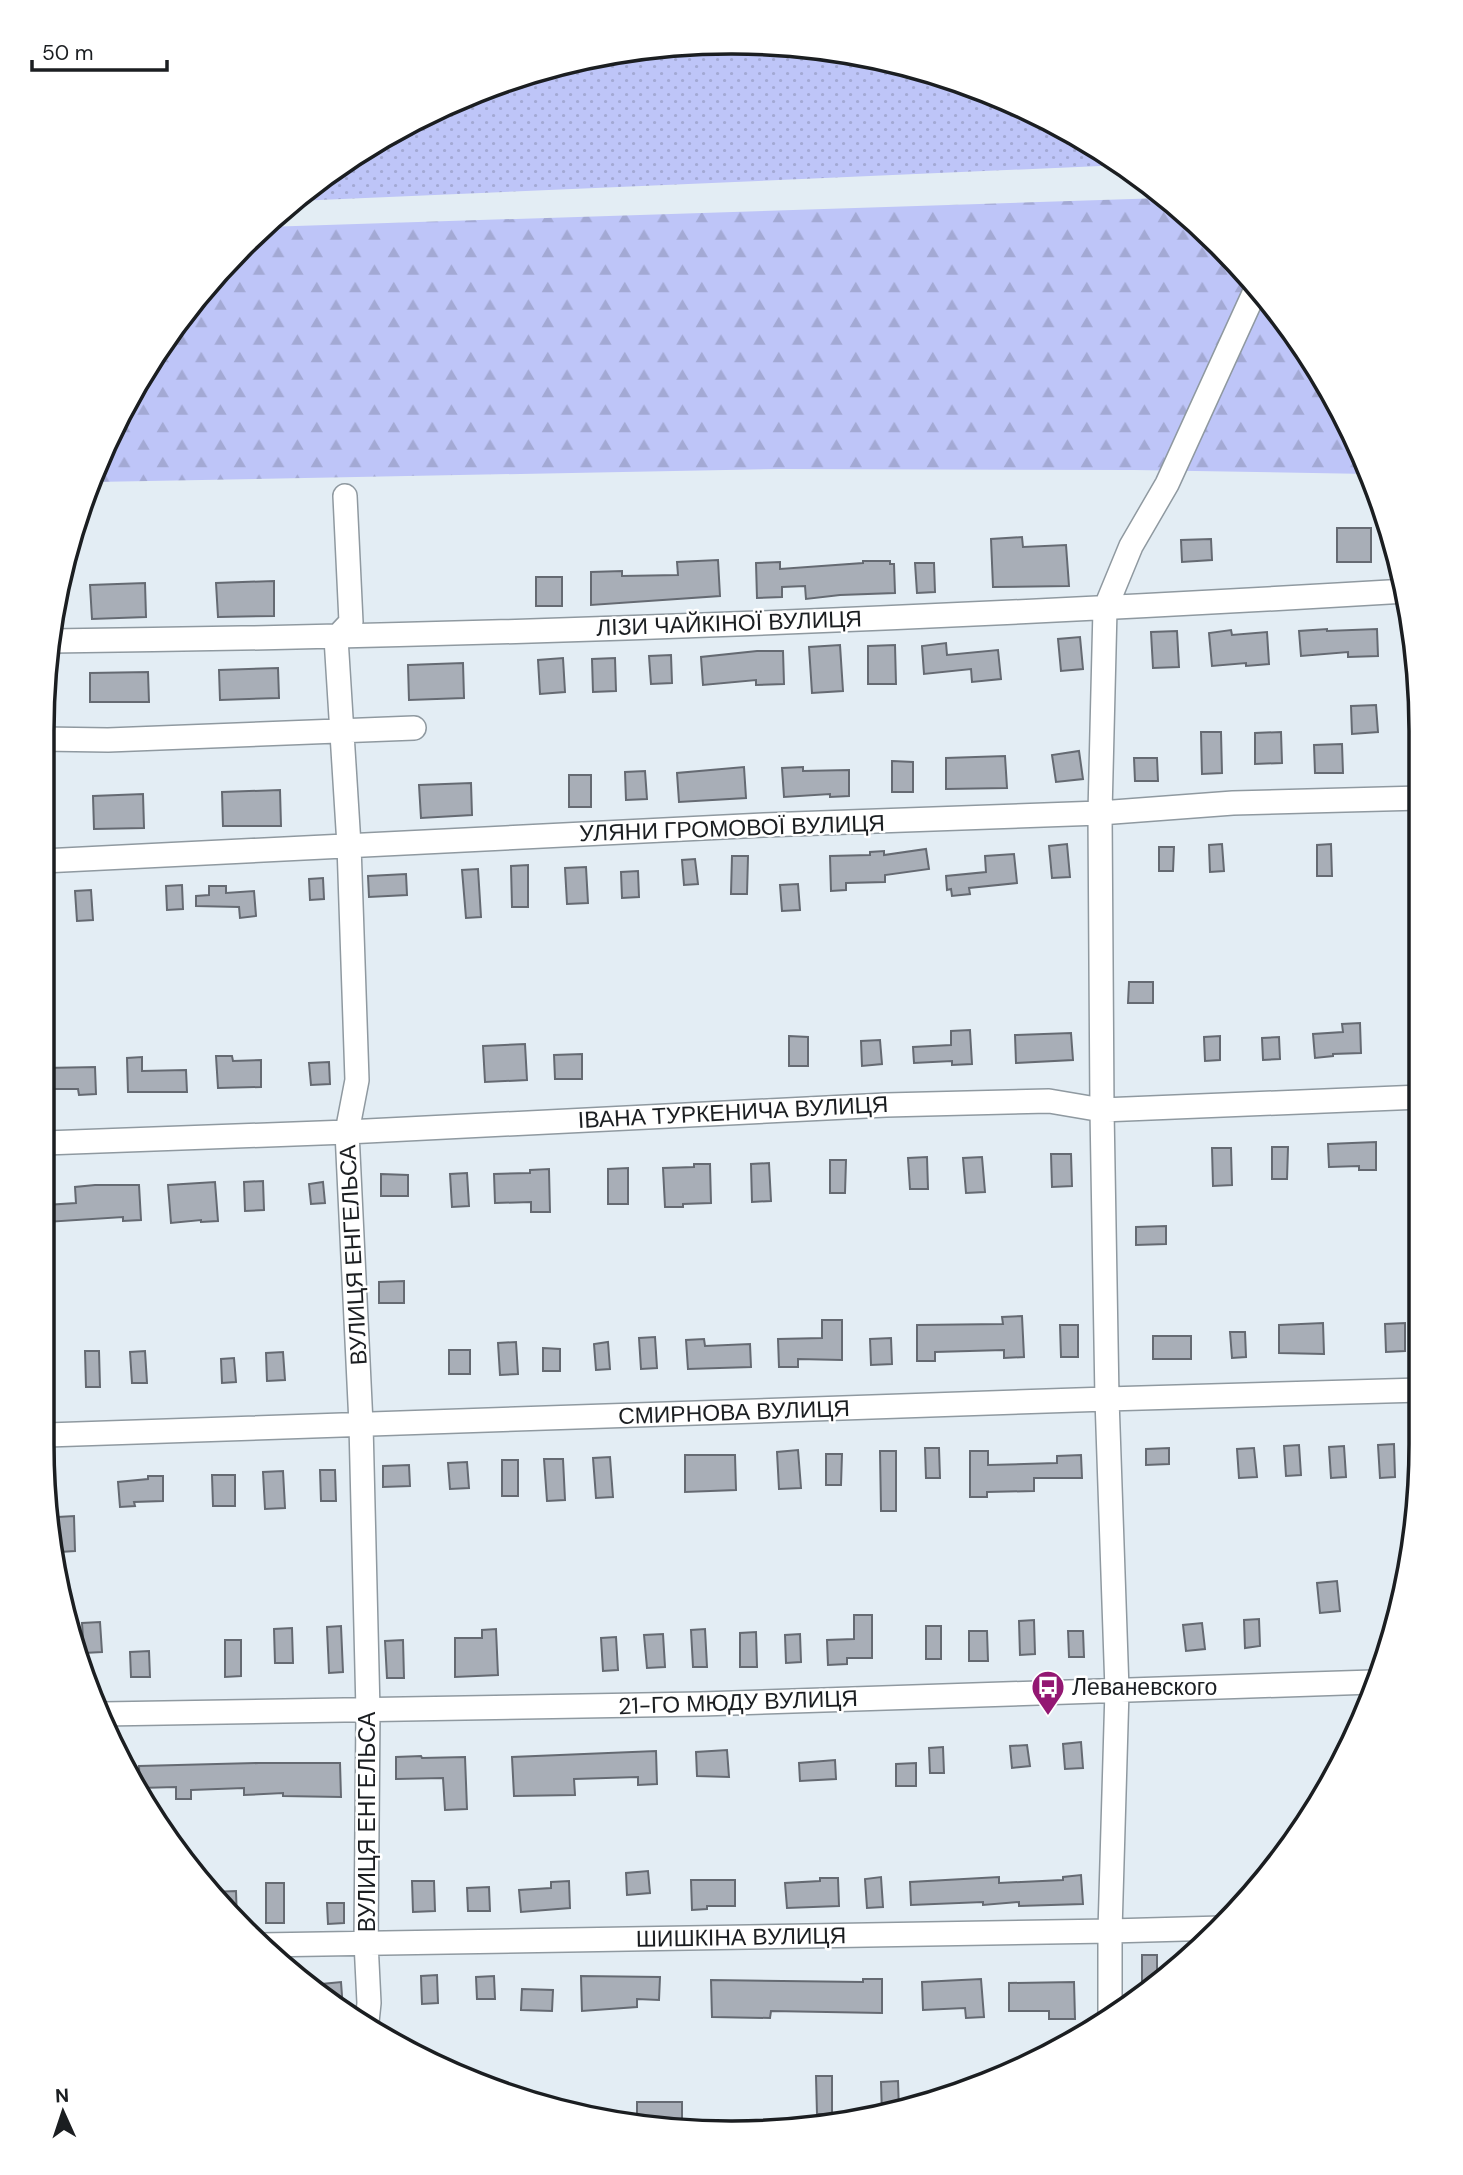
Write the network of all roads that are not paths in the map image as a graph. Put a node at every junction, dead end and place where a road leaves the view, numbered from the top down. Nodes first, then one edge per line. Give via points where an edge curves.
1 (1252, 298) edge
2 (345, 496) dead end
3 (1394, 592) edge
4 (1105, 609) junction
5 (337, 638) junction
6 (60, 641) edge
7 (414, 728) dead end
8 (343, 732) junction
9 (54, 739) edge
10 (1409, 798) edge
11 (1100, 813) junction
12 (349, 845) junction
13 (54, 860) edge
14 (1409, 1097) edge
15 (1102, 1110) junction
16 (347, 1132) junction
17 (54, 1143) edge
18 (1409, 1390) edge
19 (1107, 1399) junction
20 (362, 1424) junction
21 (54, 1435) edge
22 (1365, 1682) edge
23 (1117, 1690) junction
24 (368, 1711) junction
25 (111, 1714) edge
26 (1204, 1928) edge
27 (1110, 1931) junction
28 (366, 1942) junction
29 (276, 1945) edge
30 (1110, 2006) edge
31 (368, 2015) edge

1 - 4 street
2 - 5 street, ВУЛИЦЯ ЕНГЕЛЬСА via 351,622
3 - 4 street, ЛІЗИ ЧАЙКІНОЇ ВУЛИЦЯ
4 - 5 street, ЛІЗИ ЧАЙКІНОЇ ВУЛИЦЯ
4 - 11 street
5 - 6 street, ЛІЗИ ЧАЙКІНОЇ ВУЛИЦЯ
5 - 8 street, ВУЛИЦЯ ЕНГЕЛЬСА
7 - 8 street
8 - 9 street
8 - 12 street, ВУЛИЦЯ ЕНГЕЛЬСА
10 - 11 street, УЛЯНИ ГРОМОВОЇ ВУЛИЦЯ via 1233,803
11 - 12 street, УЛЯНИ ГРОМОВОЇ ВУЛИЦЯ
11 - 15 street
12 - 13 street, УЛЯНИ ГРОМОВОЇ ВУЛИЦЯ
12 - 16 street, ВУЛИЦЯ ЕНГЕЛЬСА via 357,1080
14 - 15 street, ІВАНА ТУРКЕНИЧА ВУЛИЦЯ
15 - 16 street, ІВАНА ТУРКЕНИЧА ВУЛИЦЯ via 1049,1101 887,1105
15 - 19 street
16 - 17 street, ІВАНА ТУРКЕНИЧА ВУЛИЦЯ
16 - 20 street, ВУЛИЦЯ ЕНГЕЛЬСА
18 - 19 street, СМИРНОВА ВУЛИЦЯ
19 - 20 street, СМИРНОВА ВУЛИЦЯ
19 - 23 street
20 - 21 street, СМИРНОВА ВУЛИЦЯ
20 - 24 street, ВУЛИЦЯ ЕНГЕЛЬСА
22 - 23 street, 21-ГО МЮДУ ВУЛИЦЯ
23 - 24 street, 21-ГО МЮДУ ВУЛИЦЯ
23 - 27 street
24 - 25 street, 21-ГО МЮДУ ВУЛИЦЯ
24 - 28 street, ВУЛИЦЯ ЕНГЕЛЬСА
26 - 27 street, ШИШКІНА ВУЛИЦЯ
27 - 28 street, ШИШКІНА ВУЛИЦЯ
27 - 30 street
28 - 29 street, ШИШКІНА ВУЛИЦЯ
28 - 31 street, ВУЛИЦЯ ЕНГЕЛЬСА

